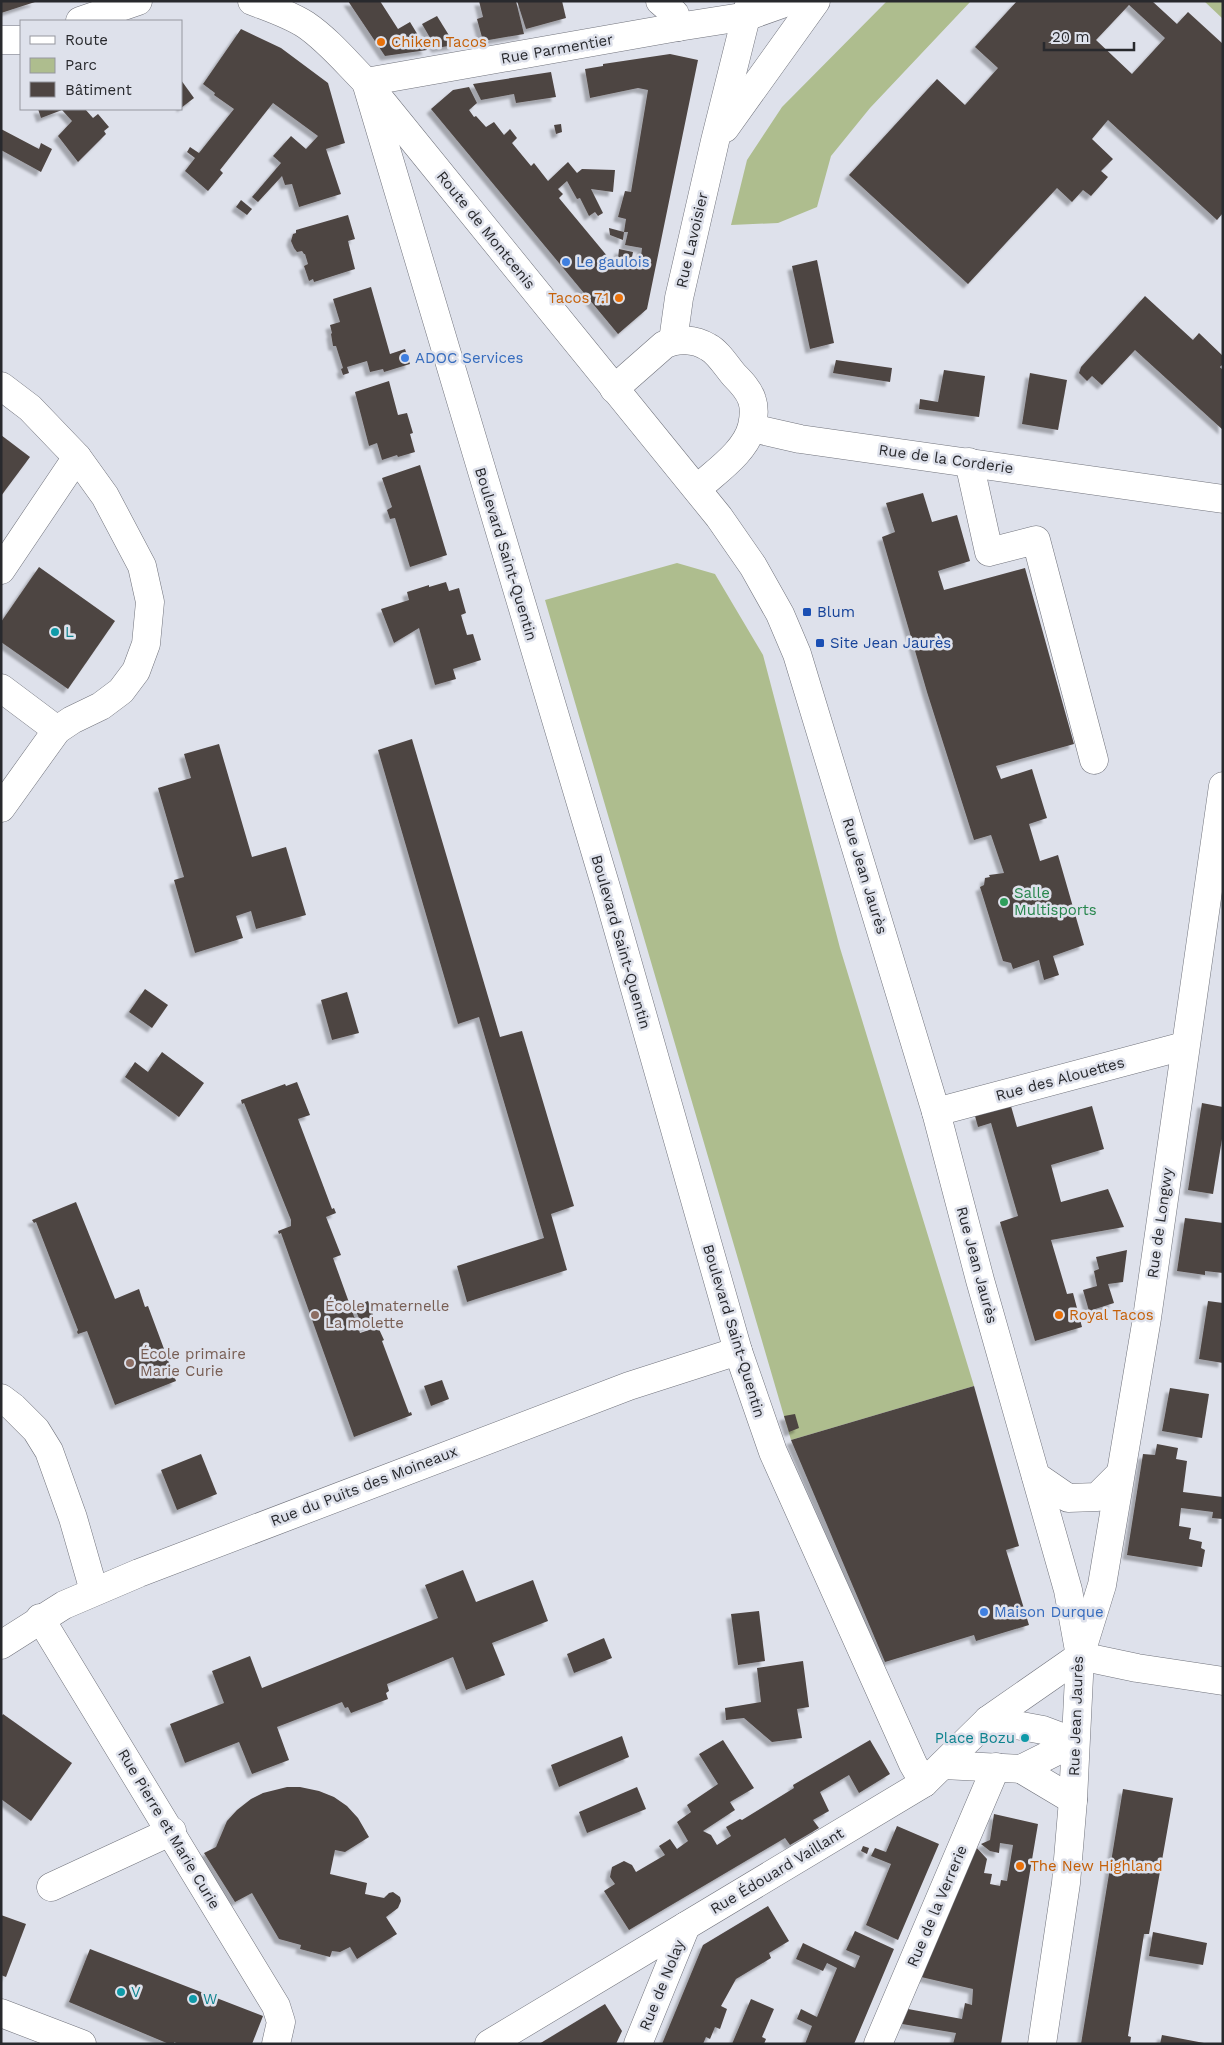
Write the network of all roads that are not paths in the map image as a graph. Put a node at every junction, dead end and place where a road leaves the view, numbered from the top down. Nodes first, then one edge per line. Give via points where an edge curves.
1 (138, 1) edge
2 (252, 1) edge
3 (660, 1) edge
4 (790, 1) edge
5 (816, 1) edge
6 (749, 9) edge
7 (83, 20) edge
8 (678, 27) junction
9 (1, 40) edge
10 (20, 40) edge
11 (366, 82) junction
12 (715, 141) junction
13 (673, 341) junction
14 (1, 386) edge
15 (614, 389) junction
16 (752, 428) junction
17 (77, 458) junction
18 (969, 462) junction
19 (697, 489) junction
20 (1223, 500) edge
21 (1, 570) edge
22 (1, 688) edge
23 (57, 730) junction
24 (1094, 760) dead end
25 (1223, 786) edge
26 (1, 808) edge
27 (1184, 1046) junction
28 (936, 1112) junction
29 (738, 1352) junction
30 (1, 1398) edge
31 (1120, 1474) junction
32 (1036, 1476) junction
33 (94, 1591) junction
34 (40, 1618) junction
35 (1, 1645) edge
36 (1080, 1656) junction
37 (1223, 1681) edge
38 (988, 1720) junction
39 (1075, 1742) junction
40 (1008, 1768) junction
41 (933, 1774) junction
42 (1073, 1800) junction
43 (172, 1831) junction
44 (51, 1887) dead end
45 (686, 1926) junction
46 (1, 2013) edge
47 (82, 2044) edge
48 (276, 2044) edge
49 (489, 2044) edge
50 (638, 2044) edge
51 (878, 2044) edge
52 (1042, 2044) edge

1 - 7 street
2 - 11 street, Route de Montcenis via 306,25
3 - 8 street via 675,14
4 - 6 street, Rue Parmentier
5 - 12 street, Rue Lavoisier
6 - 8 street, Rue Parmentier
6 - 12 street, Rue Lavoisier
8 - 11 street, Rue Parmentier
9 - 10 street
11 - 15 street, Route de Montcenis
11 - 29 street, Boulevard Saint-Quentin via 608,894
12 - 13 street, Rue Lavoisier via 679,298
13 - 15 street via 664,345
13 - 16 street via 683,340 709,347 740,381 752,398
14 - 17 street via 30,408
15 - 19 street, Route de Montcenis
16 - 18 street, Rue de la Corderie via 800,439
16 - 19 street via 737,451
17 - 21 street
17 - 23 street via 123,527 142,566 150,602 146,644 136,671 121,692
18 - 20 street, Rue de la Corderie
18 - 24 street via 989,552 1036,540
19 - 28 street, Rue Jean Jaurès via 758,574 797,654
22 - 23 street
23 - 26 street
25 - 27 street, Rue de Longwy
27 - 28 street, Rue des Alouettes
27 - 31 street, Rue de Longwy via 1147,1318
28 - 32 street, Rue Jean Jaurès
29 - 33 street, Rue du Puits des Moineaux via 629,1386
29 - 41 street, Boulevard Saint-Quentin via 773,1452 905,1746
30 - 33 street via 36,1430 49,1451
31 - 32 street via 1097,1498 1068,1498
31 - 36 street, Rue de Longwy via 1102,1585
32 - 36 street, Rue Jean Jaurès via 1068,1590
33 - 34 street, Rue du Puits des Moineaux
34 - 35 street, Rue du Puits des Moineaux
34 - 43 street, Rue Pierre et Marie Curie
36 - 37 street
36 - 38 street, Rue Édouard Vaillant
36 - 39 street, Rue Jean Jaurès
38 - 39 street via 1043,1730
38 - 41 street, Rue Édouard Vaillant
39 - 40 street
39 - 42 street, Rue Jean Jaurès
40 - 41 street
40 - 42 street
40 - 51 street, Rue de la Verrerie
41 - 45 street, Rue Édouard Vaillant
42 - 52 street, Rue Jean Jaurès via 1066,1883
43 - 44 street
43 - 48 street, Rue Pierre et Marie Curie via 276,2006 281,2022
45 - 49 street, Rue Édouard Vaillant
45 - 50 street, Rue de Nolay
46 - 47 street

